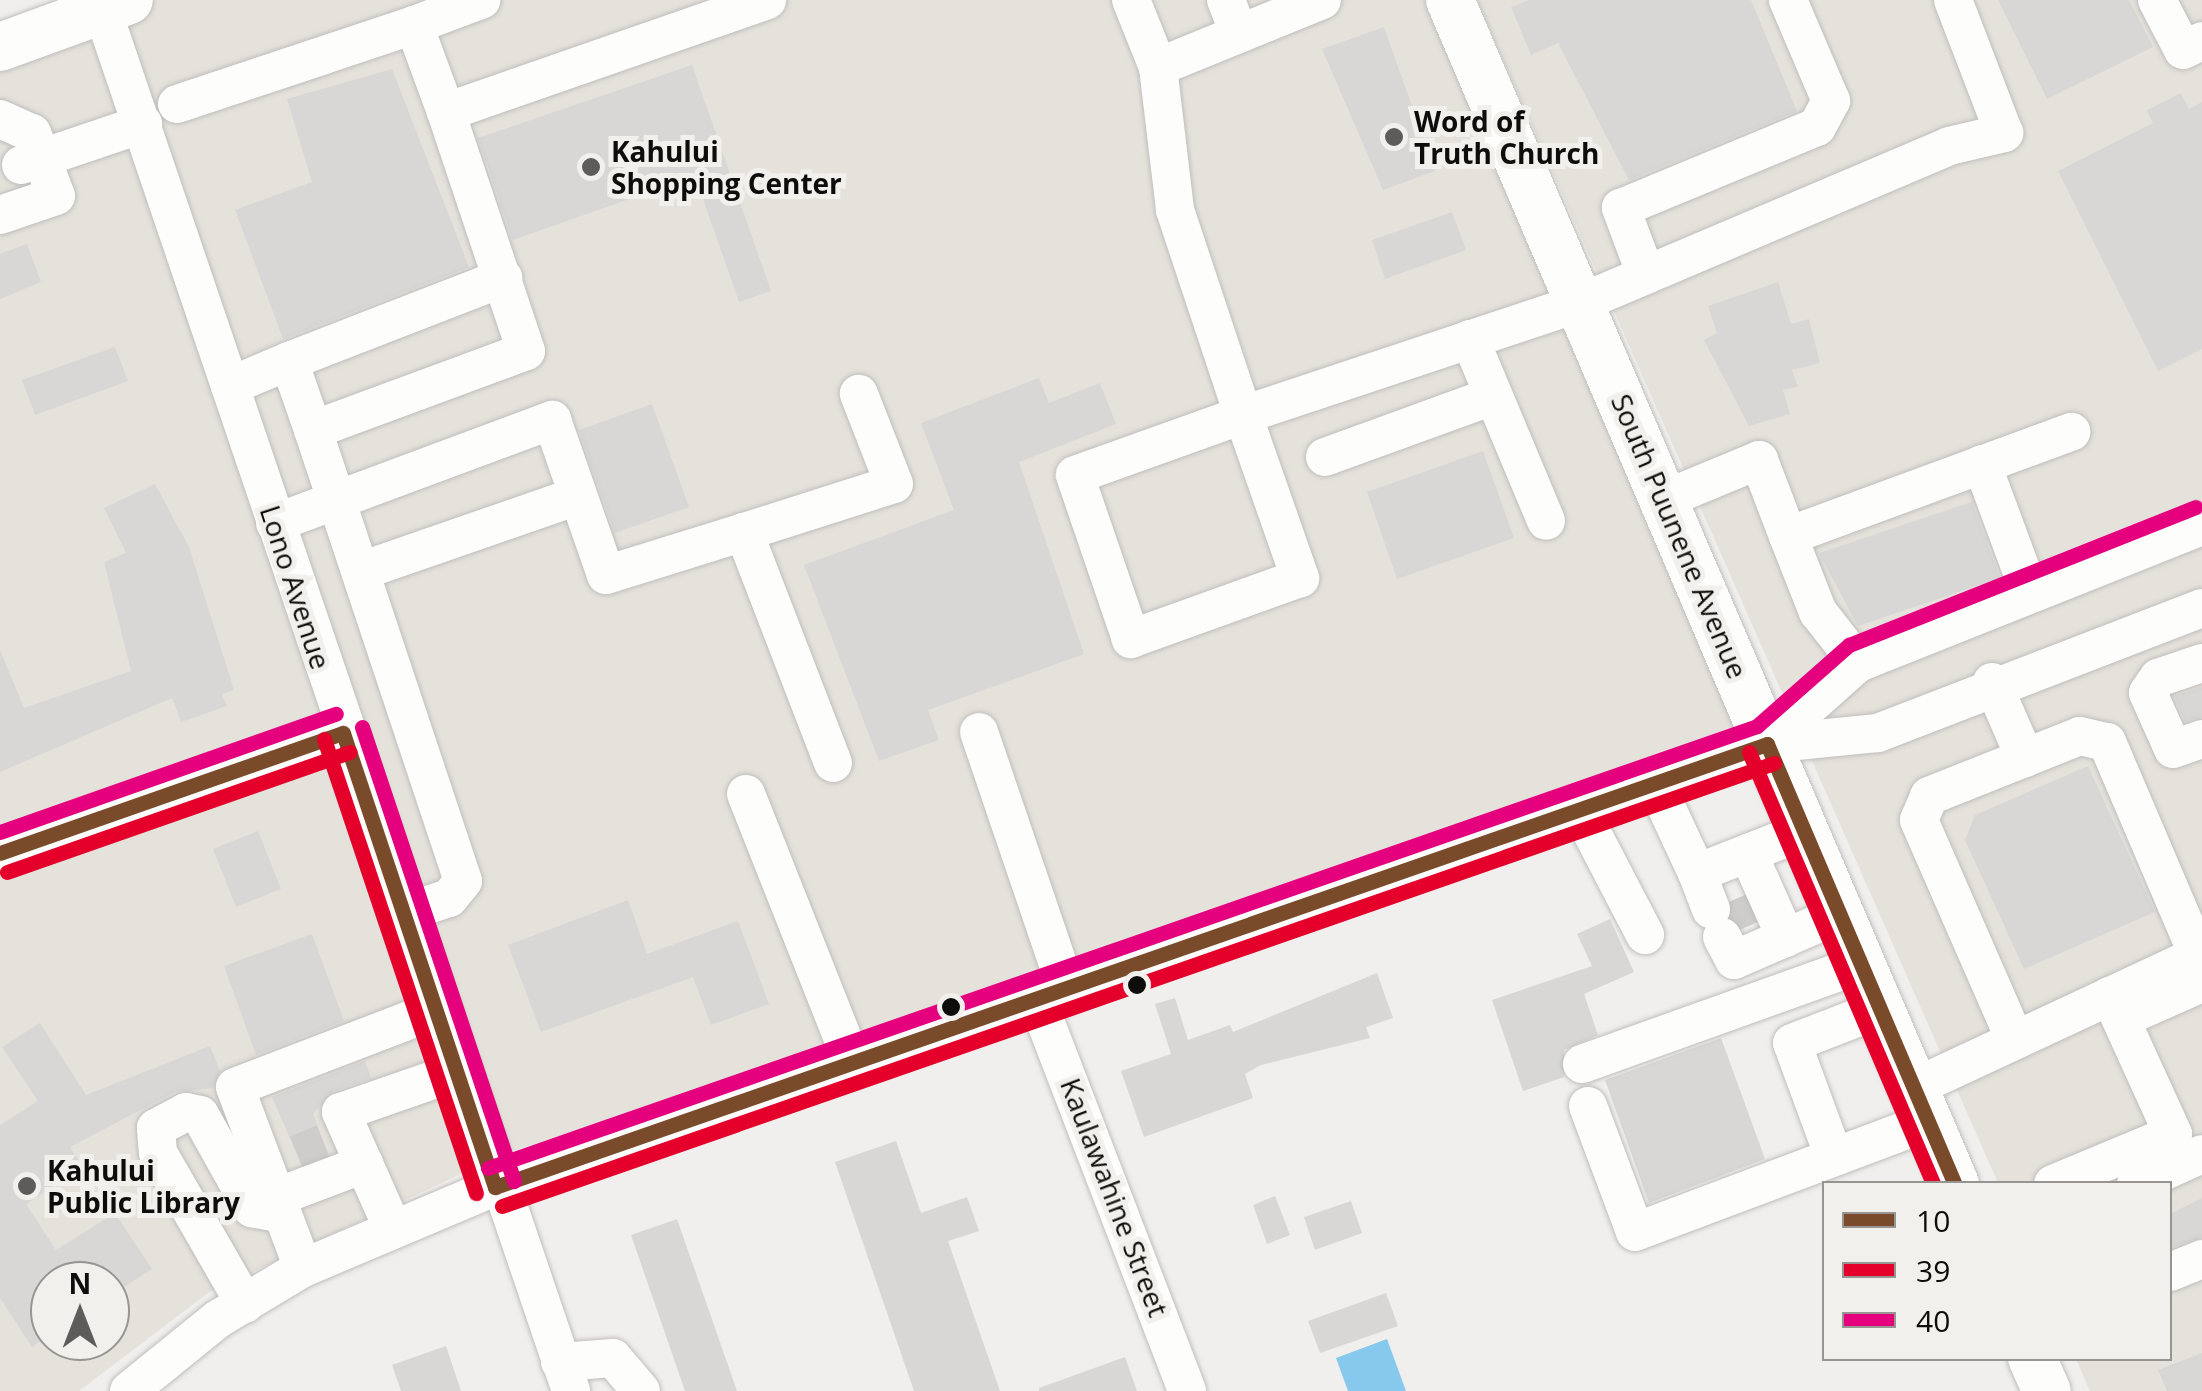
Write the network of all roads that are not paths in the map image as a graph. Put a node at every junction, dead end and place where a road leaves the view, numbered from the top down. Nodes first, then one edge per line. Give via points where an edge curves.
1 (481, 0) edge
2 (768, 0) edge
3 (1130, 0) edge
4 (1322, 0) edge
5 (1450, 0) edge
6 (1788, 0) edge
7 (1953, 0) edge
8 (2156, 0) edge
9 (110, 3) edge
10 (726, 8) edge
11 (1232, 17) edge
12 (414, 25) junction
13 (2202, 40) edge
14 (0, 46) edge
15 (1158, 67) junction
16 (177, 104) dead end
17 (446, 112) junction
18 (0, 119) edge
19 (143, 124) junction
20 (31, 162) junction
21 (0, 216) edge
22 (1646, 275) junction
23 (503, 278) junction
24 (1580, 303) junction
25 (1470, 339) junction
26 (289, 362) junction
27 (230, 386) junction
28 (858, 394) dead end
29 (1493, 396) junction
30 (1243, 415) junction
31 (313, 430) junction
32 (2071, 432) dead end
33 (1325, 457) dead end
34 (1982, 464) junction
35 (578, 496) junction
36 (336, 499) junction
37 (1665, 499) junction
38 (1546, 521) dead end
39 (275, 523) junction
40 (2202, 526) edge
41 (744, 532) junction
42 (1788, 536) junction
43 (361, 571) junction
44 (2029, 591) junction
45 (2202, 608) edge
46 (2122, 637) junction
47 (1858, 663) junction
48 (2202, 663) edge
49 (1992, 682) junction
50 (2148, 693) junction
51 (979, 732) dead end
52 (343, 733) junction
53 (2202, 738) edge
54 (1768, 744) junction
55 (2025, 758) junction
56 (833, 763) dead end
57 (1656, 783) junction
58 (746, 794) dead end
59 (1580, 810) junction
60 (1804, 831) junction
61 (0, 853) edge
62 (1720, 864) junction
63 (403, 913) junction
64 (1838, 915) junction
65 (1742, 927) junction
66 (1645, 934) dead end
67 (2201, 964) edge
68 (1859, 965) junction
69 (1773, 998) junction
70 (1053, 999) junction
71 (2115, 1008) junction
72 (436, 1010) junction
73 (1877, 1010) junction
74 (361, 1038) junction
75 (2015, 1040) junction
76 (1582, 1064) dead end
77 (854, 1067) junction
78 (456, 1072) junction
79 (384, 1097) junction
80 (1920, 1105) junction
81 (1588, 1106) dead end
82 (306, 1153) junction
83 (2202, 1154) edge
84 (1834, 1158) junction
85 (1954, 1181) edge
86 (2060, 1181) edge
87 (2143, 1181) edge
88 (495, 1187) junction
89 (394, 1229) junction
90 (2202, 1258) edge
91 (304, 1268) junction
92 (2172, 1271) edge
93 (246, 1304) junction
94 (2033, 1361) edge
95 (565, 1377) edge
96 (130, 1391) edge
97 (640, 1391) edge
98 (1187, 1391) edge
99 (2047, 1391) edge

1 - 12 street
2 - 10 street
3 - 15 street
4 - 11 street
5 - 24 main road, South Puunene Avenue
6 - 22 street via 1830,101 1818,127 1621,208
7 - 22 street via 2004,133 1949,146
8 - 13 street via 2182,50
9 - 14 main road
9 - 19 street, Lono Avenue
10 - 17 street
11 - 15 street
12 - 16 street
12 - 17 street
15 - 30 street via 1175,210
17 - 23 street
18 - 20 street via 32,133
19 - 20 street
19 - 27 street, Lono Avenue
20 - 21 street via 56,196
22 - 24 street
23 - 26 street
23 - 31 street via 526,351
24 - 25 street
24 - 37 main road, South Puunene Avenue
25 - 29 street
25 - 30 street
26 - 27 street
26 - 31 street
27 - 39 street, Lono Avenue
28 - 41 street via 894,484
29 - 33 street
29 - 38 street
30 - 30 street via 1300,578 1131,639 1075,475
31 - 36 street
32 - 34 street
34 - 42 street
34 - 44 street
35 - 36 street via 552,420
35 - 41 street via 606,575
35 - 43 street
36 - 39 street
36 - 43 street
37 - 42 street via 1758,460
37 - 54 main road, South Puunene Avenue
39 - 52 street, Lono Avenue
40 - 44 street
41 - 56 street
42 - 47 street via 1818,612
43 - 63 street via 462,881 448,898
44 - 47 street
45 - 46 street
46 - 49 street
46 - 50 street
47 - 54 street
48 - 50 street via 2158,678
49 - 54 street via 1878,733
49 - 55 street
50 - 53 street via 2173,749
51 - 70 street, Kaulawahine Street
52 - 61 street
52 - 63 street, Lono Avenue
54 - 57 street
54 - 60 main road, South Puunene Avenue
55 - 67 street via 2080,736 2107,742
55 - 75 street via 1930,796 1919,820
57 - 59 street
57 - 62 street
58 - 77 street
59 - 66 street
59 - 70 street
60 - 62 street
60 - 64 main road, South Puunene Avenue
62 - 65 street
62 - 65 street
63 - 72 street, Lono Avenue
64 - 65 street
64 - 68 main road, South Puunene Avenue
65 - 69 street
67 - 71 street
68 - 69 street
68 - 73 main road, South Puunene Avenue
69 - 76 street
70 - 77 street
70 - 98 street, Kaulawahine Street
71 - 75 street
71 - 86 street via 2173,1134
72 - 74 street
72 - 78 street, Lono Avenue
73 - 80 main road, South Puunene Avenue
73 - 84 street via 1792,1043
74 - 79 street
74 - 82 street via 235,1087
75 - 80 street
77 - 88 street
78 - 79 street
78 - 88 street, Lono Avenue
79 - 82 street
80 - 84 street
80 - 85 main road, South Puunene Avenue
81 - 84 street via 1635,1232
82 - 89 street
82 - 91 street
82 - 93 street via 252,1208 200,1115 156,1128 158,1154
83 - 87 street
88 - 89 street
88 - 95 street, Lono Avenue
89 - 91 street
90 - 92 street
91 - 93 street
93 - 96 street
94 - 99 main road
95 - 97 street via 614,1358

